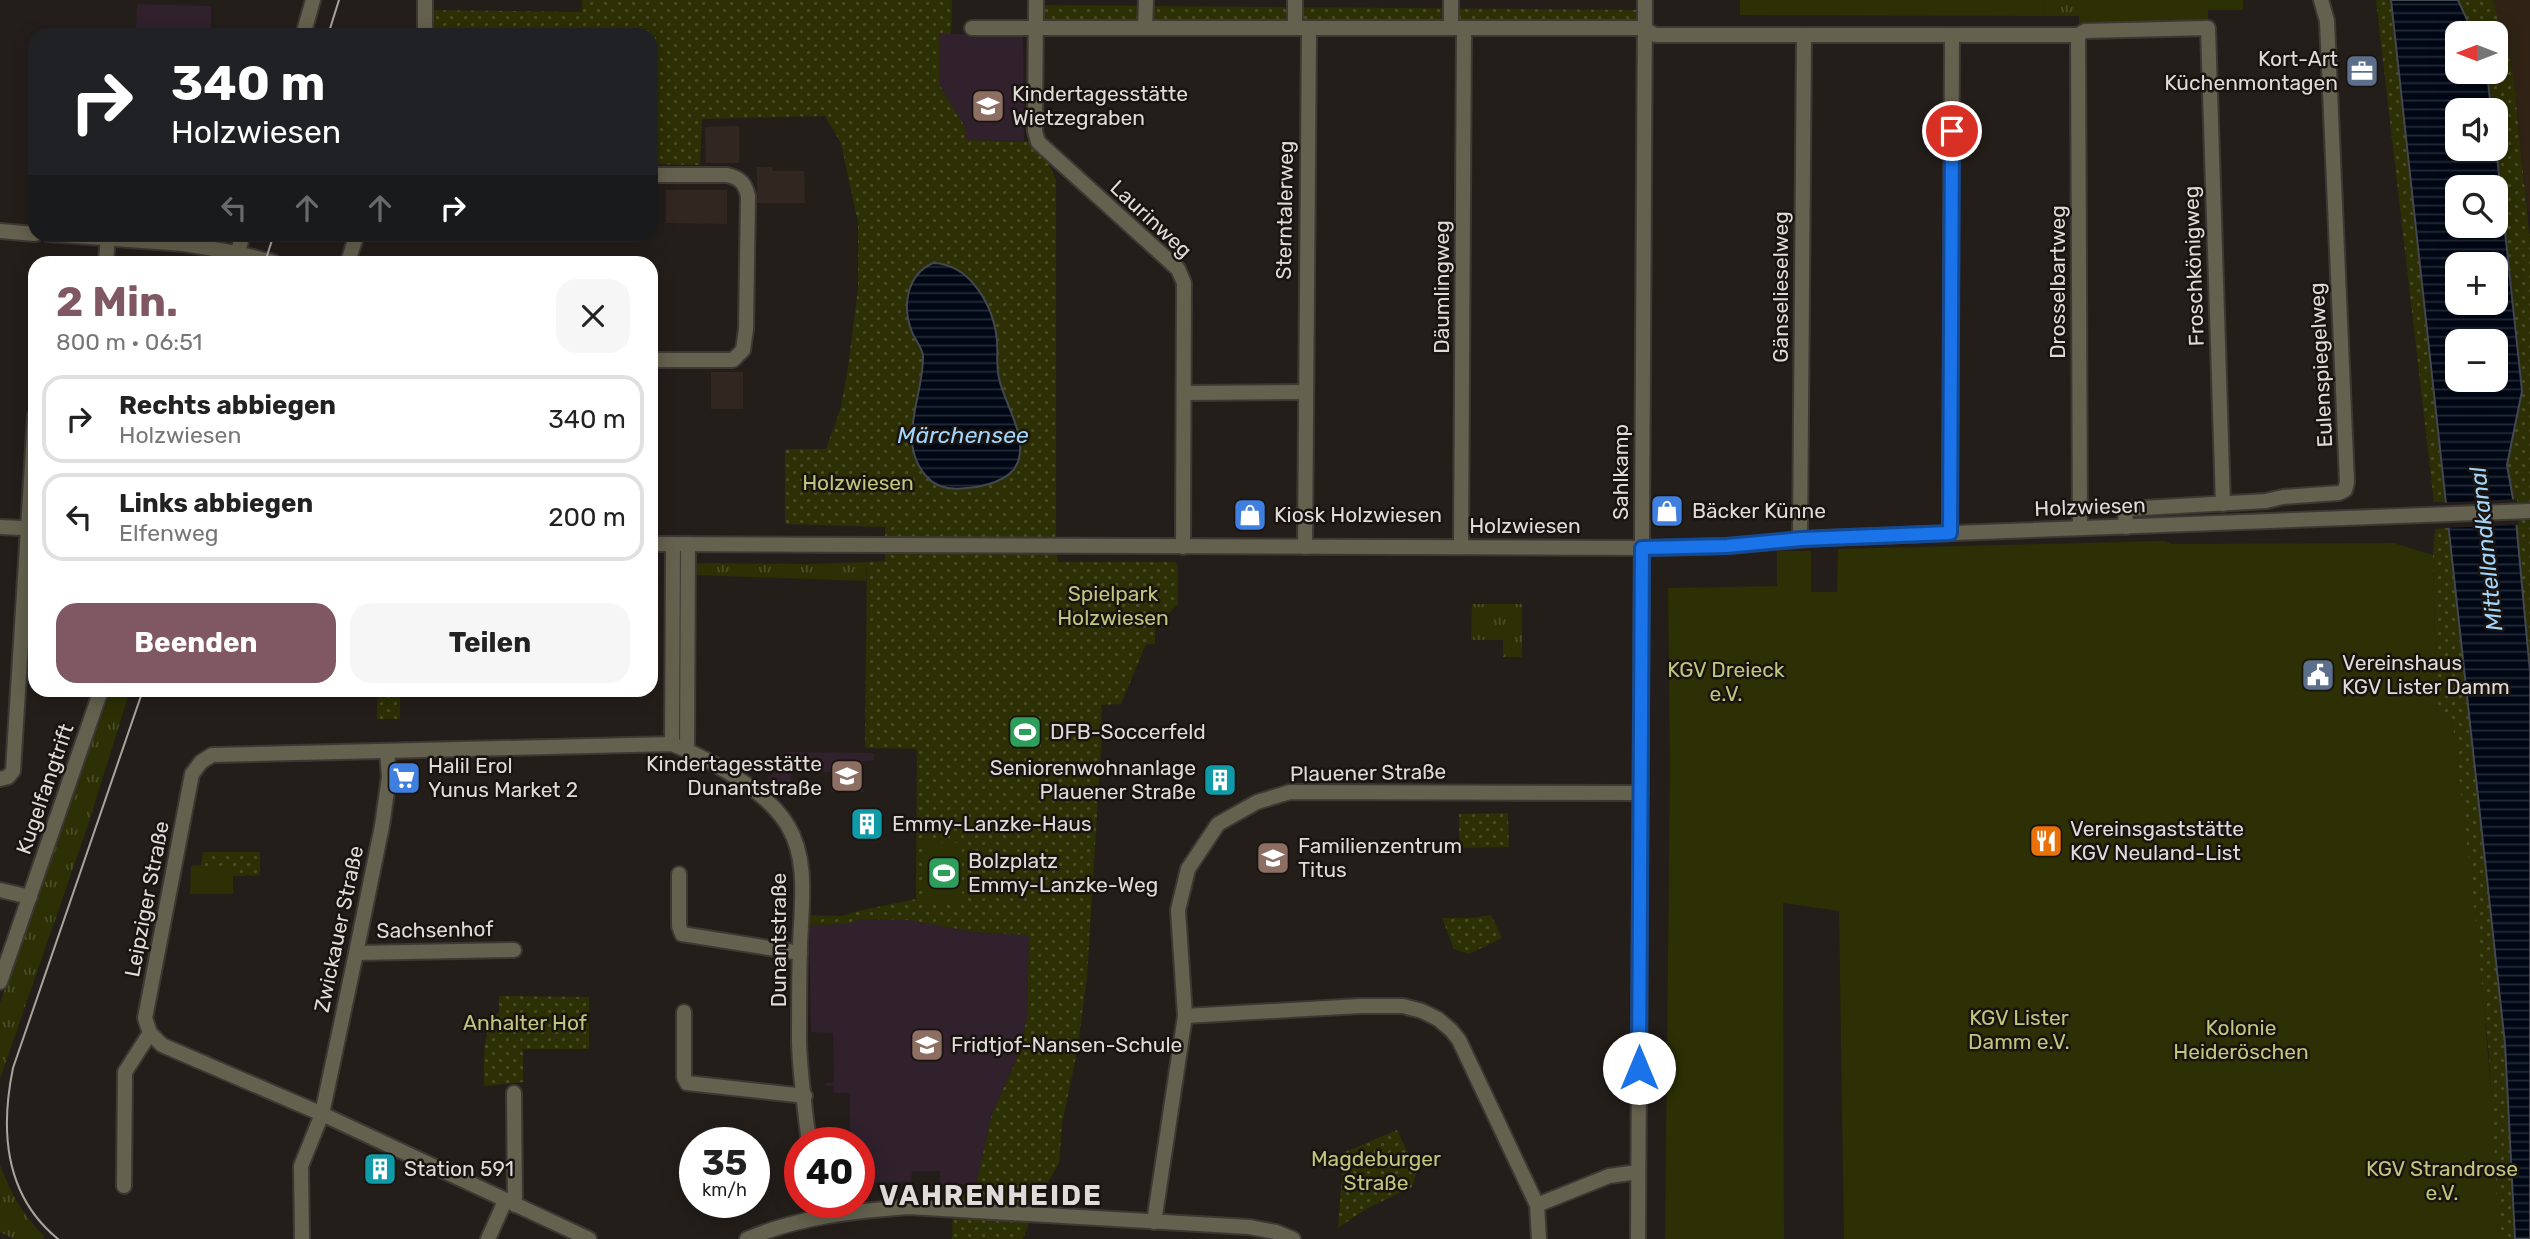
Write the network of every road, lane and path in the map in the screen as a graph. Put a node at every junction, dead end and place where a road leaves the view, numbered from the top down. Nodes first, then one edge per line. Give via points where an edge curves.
1 (313, 0) edge
2 (425, 0) edge
3 (1036, 0) edge
4 (1146, 0) edge
5 (1295, 0) edge
6 (1451, 0) edge
7 (1645, 0) edge
8 (2321, 0) edge
9 (305, 28) edge
10 (425, 28) edge
11 (1145, 28) junction
12 (1302, 28) junction
13 (1457, 28) junction
14 (1643, 28) junction
15 (972, 29) dead end
16 (1036, 29) junction
17 (2078, 35) junction
18 (1804, 36) junction
19 (1952, 36) junction
20 (658, 175) edge
21 (0, 231) edge
22 (28, 233) edge
23 (162, 242) edge
24 (229, 256) edge
25 (658, 360) edge
26 (1304, 392) junction
27 (1184, 393) junction
28 (2223, 504) junction
29 (2529, 511) edge
30 (0, 527) edge
31 (2126, 527) junction
32 (2080, 528) junction
33 (28, 531) edge
34 (1950, 533) junction
35 (1801, 539) junction
36 (658, 544) edge
37 (673, 544) junction
38 (688, 544) junction
39 (28, 546) edge
40 (1183, 547) junction
41 (1305, 547) junction
42 (1461, 547) junction
43 (1642, 548) junction
44 (100, 697) edge
45 (672, 744) junction
46 (687, 750) junction
47 (387, 751) junction
48 (0, 779) edge
49 (1641, 793) junction
50 (679, 874) dead end
51 (0, 890) edge
52 (30, 897) junction
53 (514, 950) dead end
54 (356, 953) junction
55 (800, 953) junction
56 (0, 982) edge
57 (684, 1013) dead end
58 (1185, 1016) junction
59 (150, 1033) junction
60 (514, 1093) dead end
61 (805, 1097) junction
62 (322, 1114) junction
63 (808, 1127) edge
64 (1638, 1172) junction
65 (124, 1186) dead end
66 (510, 1203) junction
67 (1537, 1205) junction
68 (875, 1209) edge
69 (796, 1218) edge
70 (1154, 1222) junction
71 (302, 1239) edge
72 (488, 1239) edge
73 (589, 1239) edge
74 (747, 1239) edge
75 (1293, 1239) edge
76 (1539, 1239) edge
77 (1638, 1239) edge

1 - 9 street
2 - 10 street
3 - 16 street, Laurinweg
4 - 11 street
5 - 12 street, Sterntalerweg
6 - 13 street, Däumlingweg
7 - 14 street, Sahlkamp
8 - 28 street, Eulenspiegelweg via 2327,21 2347,482 2339,493
11 - 12 street
11 - 16 street
12 - 13 street
12 - 26 street, Sterntalerweg
13 - 14 street
13 - 42 street, Däumlingweg
14 - 18 street via 1655,36
14 - 43 street, Sahlkamp
15 - 16 street
16 - 27 street, Laurinweg via 1038,142 1182,274
17 - 19 street
17 - 28 street, Froschkönigweg via 2208,28
17 - 32 street, Drosselbartweg
18 - 19 street
18 - 35 street, Gänselieselweg
19 - 34 street
20 - 25 street via 737,177 748,196 743,350 733,360
21 - 22 street
23 - 24 street
26 - 27 street
26 - 41 street, Sterntalerweg
27 - 40 street, Laurinweg
28 - 31 street, Eulenspiegelweg via 2125,509
29 - 31 street, Holzwiesen
30 - 33 street
31 - 32 street, Holzwiesen
32 - 34 street, Holzwiesen
34 - 35 street, Holzwiesen
35 - 43 street, Holzwiesen
36 - 37 street, Holzwiesen
37 - 38 street, Holzwiesen
37 - 45 street
38 - 40 street, Holzwiesen
38 - 46 street
39 - 48 street via 13,771
40 - 41 street, Holzwiesen
41 - 42 street, Holzwiesen
42 - 43 street, Holzwiesen
43 - 49 street, Sahlkamp
44 - 52 street, Kugelfangtrift
45 - 46 street, Dunantstraße
45 - 47 street, Leipziger Straße
46 - 55 street, Dunantstraße via 757,792 787,825 802,868
47 - 54 street, Zwickauer Straße via 389,777 382,826
47 - 59 street, Leipziger Straße via 212,755 201,762 192,774 145,1018
49 - 58 street, Plauener Straße via 1290,792 1257,802 1218,824 1188,869 1178,909
49 - 64 street, Sahlkamp
50 - 55 street via 682,934
51 - 52 street
52 - 56 street, Kugelfangtrift
53 - 54 street, Sachsenhof
54 - 62 street, Zwickauer Straße
55 - 61 street, Dunantstraße via 800,1077
57 - 61 street via 687,1083
58 - 67 street via 1386,1004 1438,1019 1459,1040
58 - 70 street, Plauener Straße
59 - 62 street via 162,1045
59 - 65 street via 125,1072
60 - 66 street
61 - 63 street, Dunantstraße
62 - 66 street
62 - 71 street, Zwickauer Straße via 301,1166
64 - 67 street via 1609,1176
64 - 77 street, Sahlkamp
66 - 72 street
66 - 73 street
67 - 76 street
68 - 70 street via 909,1206
69 - 74 street
70 - 75 street via 1249,1227

